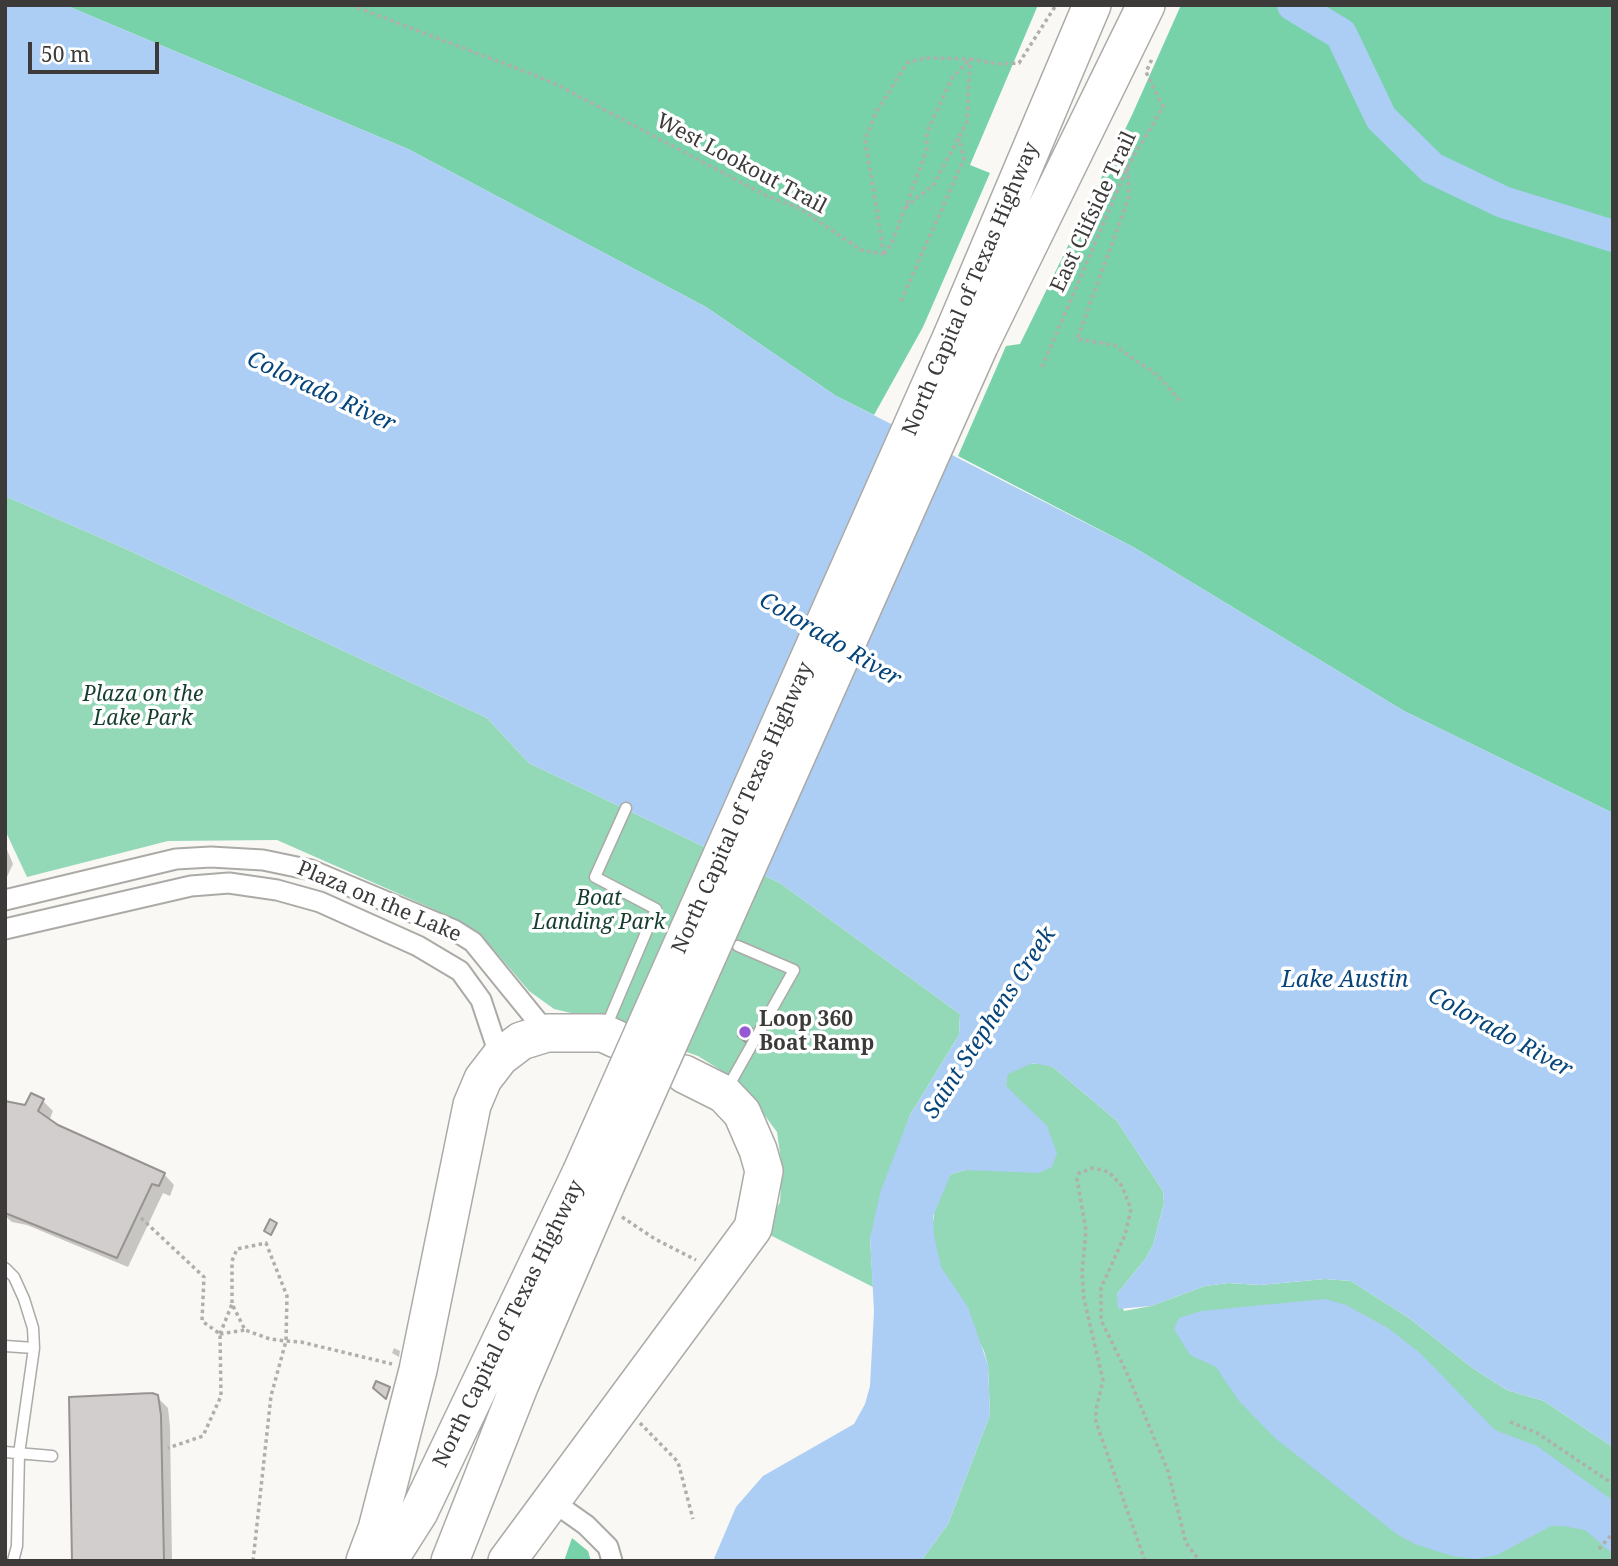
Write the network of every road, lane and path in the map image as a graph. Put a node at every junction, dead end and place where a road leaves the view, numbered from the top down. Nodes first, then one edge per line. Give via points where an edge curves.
1 (351, 5) edge
2 (1056, 5) edge
3 (1092, 5) edge
4 (1146, 5) edge
5 (970, 59) junction
6 (1146, 72) dead end
7 (958, 138) junction
8 (1128, 166) junction
9 (905, 208) junction
10 (884, 254) junction
11 (901, 301) dead end
12 (966, 340) junction
13 (1042, 367) dead end
14 (1182, 403) dead end
15 (626, 808) dead end
16 (5, 900) edge
17 (5, 929) edge
18 (737, 946) dead end
19 (547, 1033) junction
20 (610, 1036) joint
21 (500, 1057) junction
22 (684, 1074) dead end
23 (724, 1094) junction
24 (596, 1184) junction
25 (141, 1218) dead end
26 (5, 1268) edge
27 (722, 1273) junction
28 (232, 1304) junction
29 (245, 1330) junction
30 (220, 1334) junction
31 (286, 1340) junction
32 (5, 1346) edge
33 (34, 1348) junction
34 (418, 1370) junction
35 (623, 1406) junction
36 (1510, 1422) dead end
37 (168, 1448) dead end
38 (5, 1452) edge
39 (19, 1454) junction
40 (52, 1456) dead end
41 (1613, 1484) edge
42 (552, 1501) junction
43 (693, 1519) dead end
44 (1613, 1534) edge
45 (1599, 1549) dead end
46 (13, 1561) edge
47 (253, 1561) edge
48 (365, 1561) edge
49 (388, 1561) edge
50 (450, 1561) edge
51 (507, 1561) edge
52 (612, 1561) edge
53 (1145, 1561) edge
54 (1200, 1561) edge

1 - 10 path, West Lookout Trail via 552,82 765,195 799,208 861,250
2 - 5 path via 1019,63
3 - 12 highway, North Capital of Texas Highway
4 - 12 highway, North Capital of Texas Highway
5 - 7 path via 967,122
5 - 9 path via 952,78 931,123
5 - 10 path via 925,58 907,63 876,112 864,140
6 - 8 path, East Clifside Trail via 1163,107
7 - 9 path via 934,184
7 - 11 path via 964,159
8 - 13 path, East Clifside Trail
8 - 14 path via 1129,197 1077,339 1114,345 1157,375
9 - 10 path
12 - 24 highway, North Capital of Texas Highway, bridge
15 - 20 lane via 595,877 656,909
16 - 19 street, Plaza on the Lake via 176,859 262,860 311,870 473,942
17 - 21 street, Plaza on the Lake via 191,886 229,883 277,890 320,902 418,946 460,971 481,1000
18 - 23 lane via 794,970
19 - 20 highway
19 - 21 highway via 521,1041
21 - 34 highway via 483,1079 472,1105
22 - 23 highway
23 - 27 highway via 742,1113 764,1171 753,1228
24 - 27 path via 620,1215
24 - 49 highway, North Capital of Texas Highway
24 - 50 highway, North Capital of Texas Highway
25 - 30 path via 204,1277 202,1321
26 - 33 lane via 24,1299
27 - 35 highway
28 - 29 path
28 - 30 path
28 - 31 path via 232,1261 237,1249 266,1243 287,1296
29 - 30 path
29 - 31 path
30 - 37 path via 221,1396 217,1406 203,1436
31 - 34 path
31 - 47 path via 271,1396
32 - 33 lane
33 - 39 lane
34 - 48 highway
35 - 42 highway
35 - 43 path via 678,1462
36 - 41 path via 1538,1433
38 - 39 lane
39 - 40 lane
39 - 46 lane
42 - 51 highway
42 - 52 street via 586,1525 607,1547
44 - 45 path
53 - 54 path via 1096,1422 1103,1380 1083,1286 1086,1230 1077,1179 1079,1172 1093,1168 1109,1172 1129,1197 1131,1209 1125,1235 1101,1287 1101,1320 1168,1471 1186,1543

